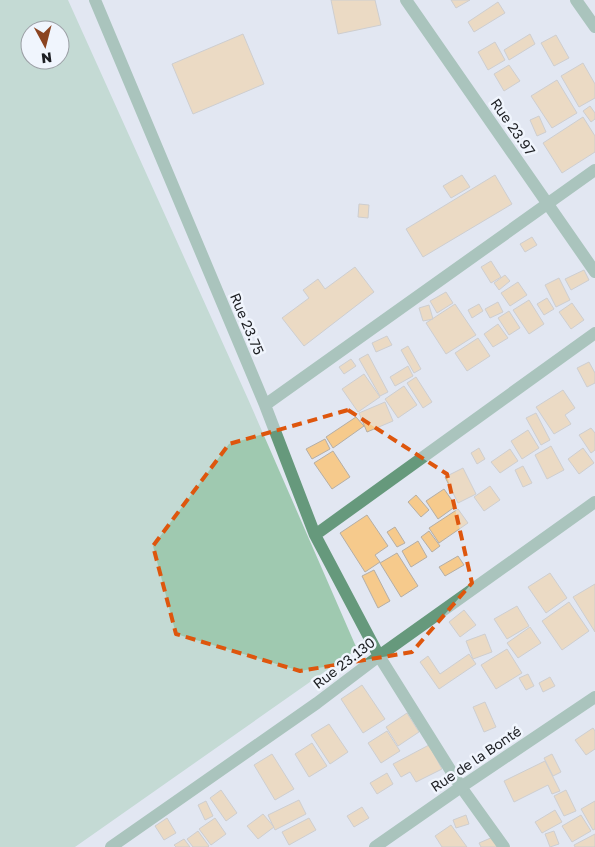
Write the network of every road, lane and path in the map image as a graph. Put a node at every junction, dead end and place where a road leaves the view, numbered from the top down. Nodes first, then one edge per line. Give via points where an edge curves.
1 (95, 0) edge
2 (406, 0) edge
3 (576, 0) edge
4 (595, 27) edge
5 (595, 170) edge
6 (548, 204) junction
7 (595, 272) edge
8 (595, 333) edge
9 (265, 405) junction
10 (595, 502) edge
11 (315, 535) junction
12 (378, 656) junction
13 (595, 697) edge
14 (461, 787) junction
15 (111, 847) edge
16 (375, 847) edge
17 (504, 847) edge

1 - 9 street, Rue 23.75
2 - 6 street, Rue 23.97
3 - 4 street
5 - 6 street
6 - 7 street, Rue 23.97
6 - 9 street
8 - 11 street
9 - 11 street, Rue 23.75
10 - 12 street, Rue 23.130
11 - 12 street, Rue 23.75
12 - 14 street, Rue 23.75
12 - 15 street, Rue 23.130 via 317,703
13 - 14 street, Rue de la Bonté
14 - 16 street, Rue de la Bonté
14 - 17 street, Rue 23.75

